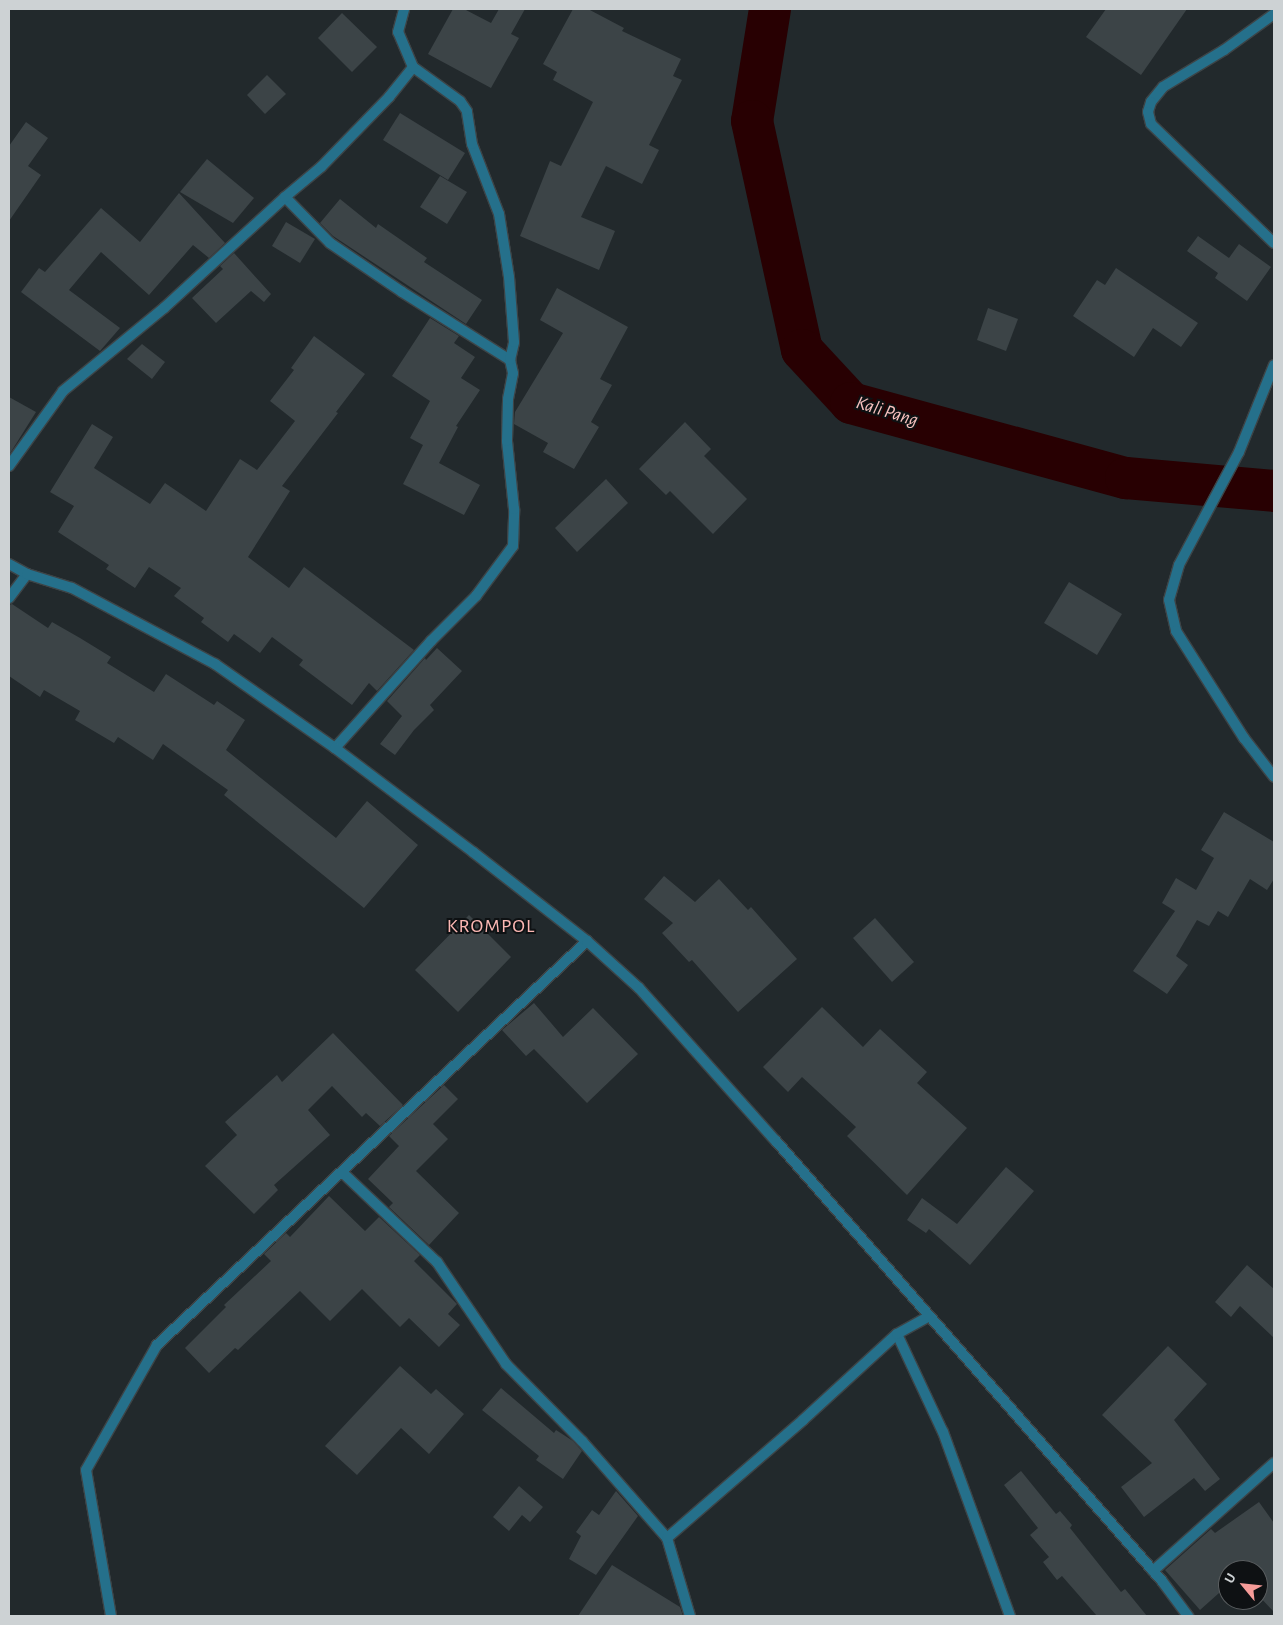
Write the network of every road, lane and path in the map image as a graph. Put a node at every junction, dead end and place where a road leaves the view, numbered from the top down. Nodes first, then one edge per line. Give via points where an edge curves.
1 (404, 9) edge
2 (1274, 14) edge
3 (413, 67) junction
4 (285, 197) junction
5 (1274, 243) edge
6 (510, 360) junction
7 (1274, 365) edge
8 (9, 466) edge
9 (9, 564) edge
10 (27, 574) junction
11 (9, 598) edge
12 (335, 748) junction
13 (1274, 777) edge
14 (586, 941) junction
15 (342, 1172) junction
16 (929, 1316) junction
17 (897, 1334) junction
18 (1274, 1463) edge
19 (667, 1538) junction
20 (1153, 1571) junction
21 (111, 1616) edge
22 (690, 1616) edge
23 (1010, 1616) edge
24 (1188, 1616) edge

1 - 3 street via 398,32
2 - 5 street via 1224,50 1163,87 1151,102 1148,112 1151,124
3 - 4 street via 389,97 321,167
3 - 6 street via 460,101 467,111 472,144 499,214 509,277 514,342
4 - 6 street via 330,243
4 - 8 street via 164,308 63,391
6 - 12 street via 513,373 508,400 507,441 514,509 513,546 476,596
7 - 13 street via 1239,452 1179,565 1169,600 1176,632 1244,738
9 - 10 street
10 - 11 street
10 - 12 street via 72,588 215,664
12 - 14 street
14 - 15 street
14 - 16 street via 639,988
15 - 19 street via 437,1262 506,1364 582,1441
15 - 21 street via 157,1345 86,1470
16 - 17 street
16 - 20 street
17 - 19 street
17 - 23 street via 943,1432
18 - 20 street
19 - 22 street
20 - 24 street

